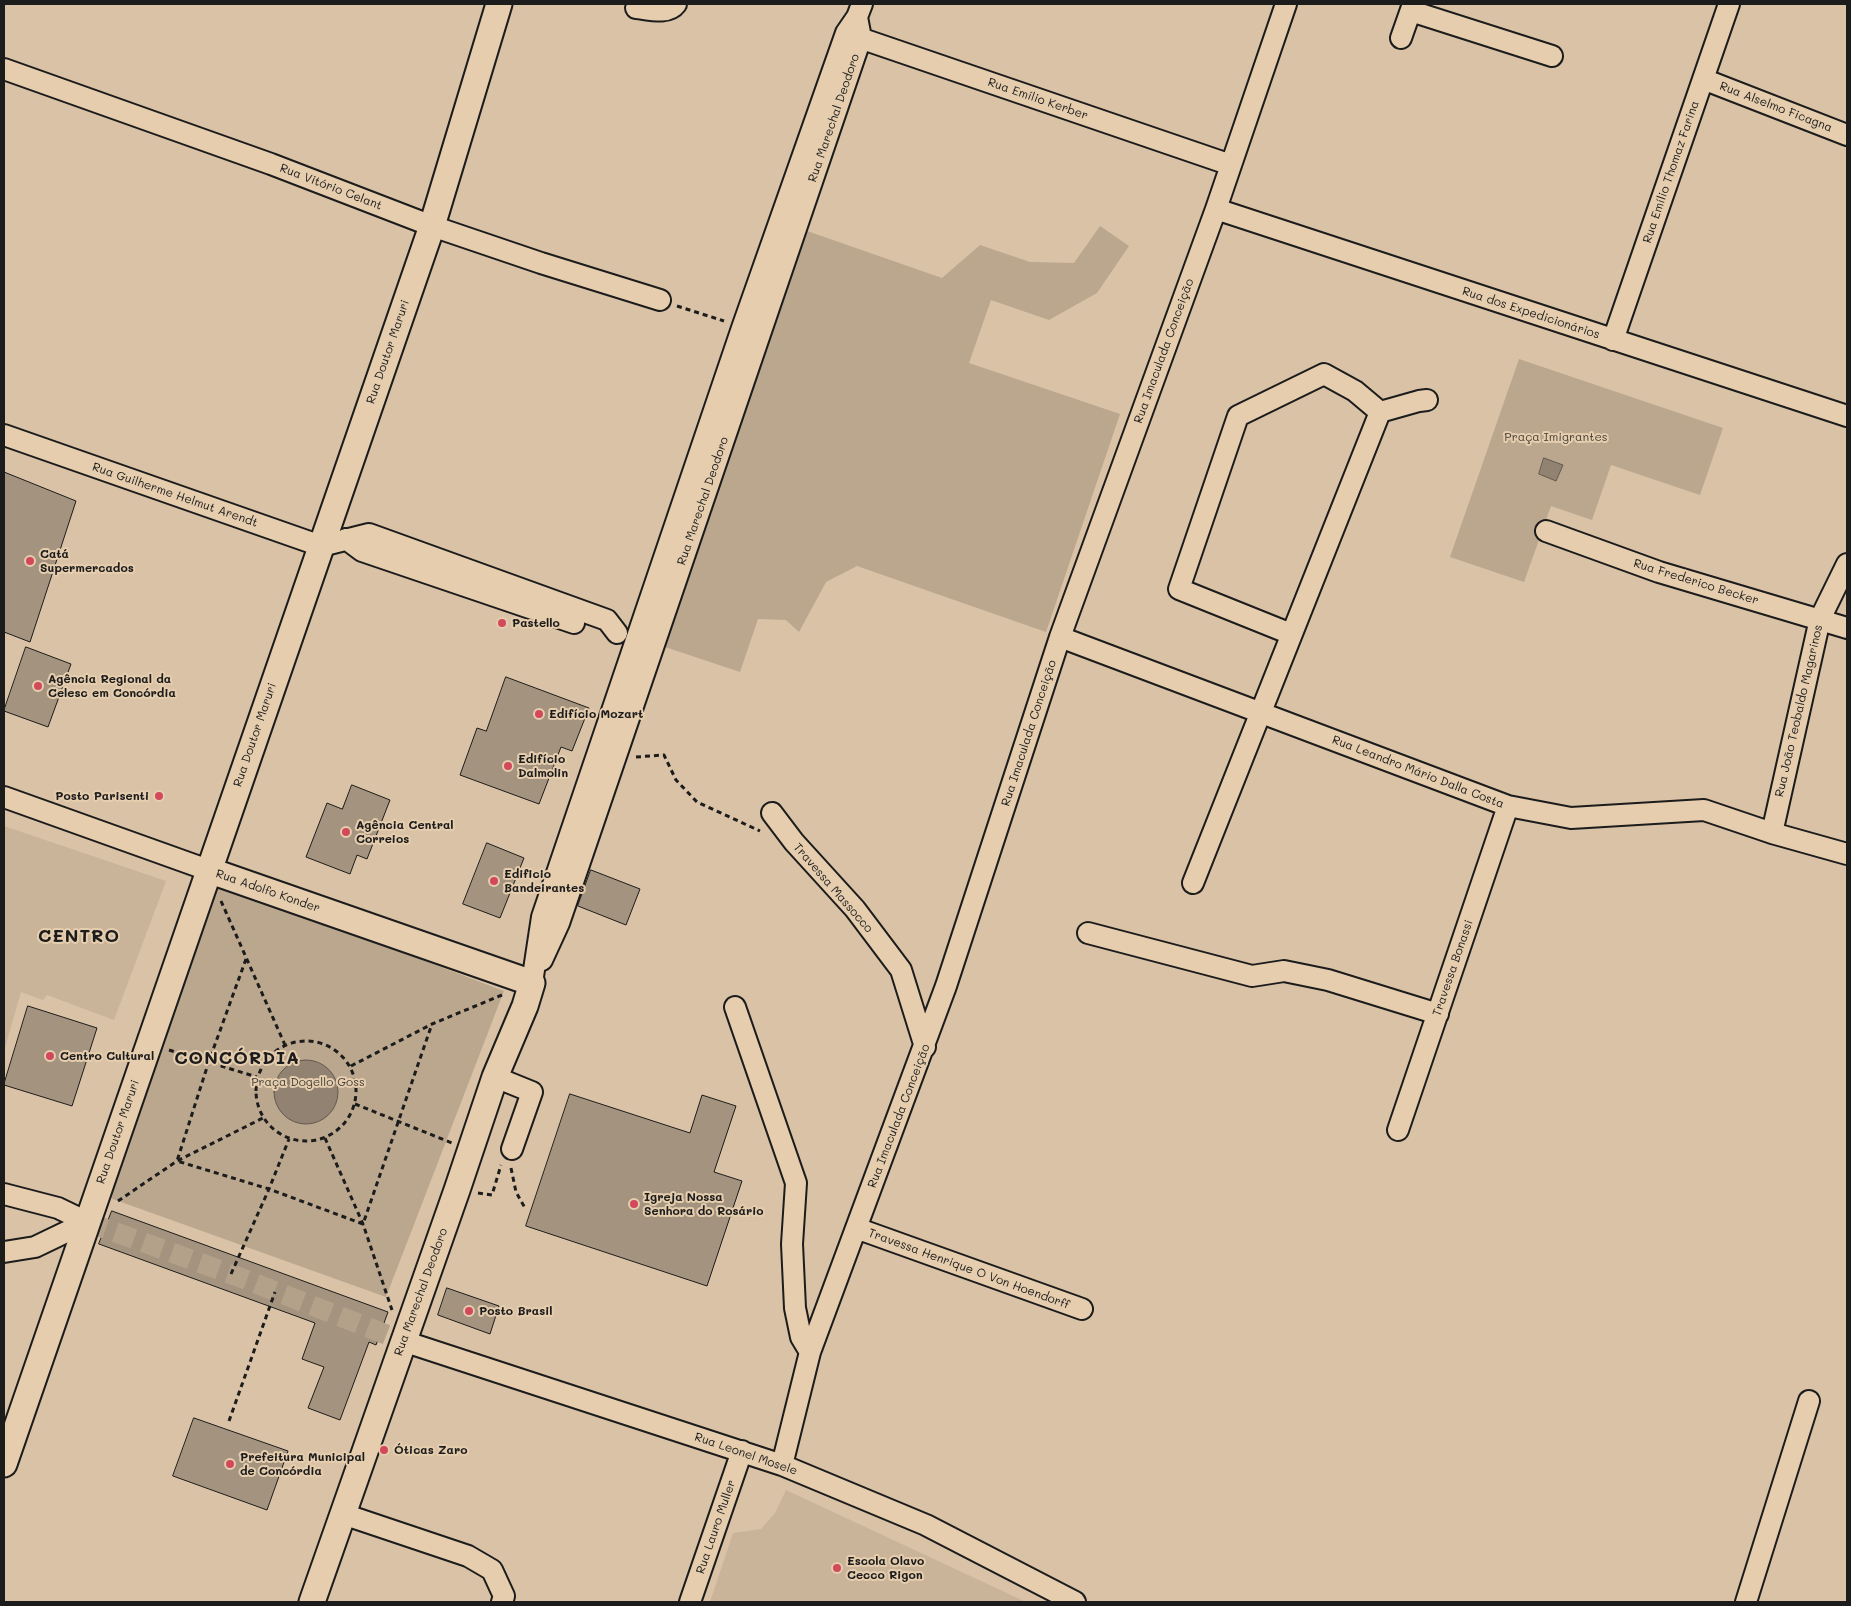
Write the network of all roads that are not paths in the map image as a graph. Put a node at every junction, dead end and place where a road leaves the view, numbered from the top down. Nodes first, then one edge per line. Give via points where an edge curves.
1 (499, 4) edge
2 (676, 4) edge
3 (1286, 4) edge
4 (1729, 4) edge
5 (1412, 7) edge
6 (636, 8) dead end
7 (859, 10) edge
8 (853, 36) junction
9 (1401, 38) dead end
10 (1552, 56) dead end
11 (4, 69) edge
12 (1703, 79) junction
13 (1847, 135) edge
14 (1231, 165) junction
15 (1216, 209) junction
16 (432, 226) junction
17 (660, 300) road end
18 (1613, 340) junction
19 (1427, 400) dead end
20 (1380, 412) junction
21 (1847, 416) edge
22 (4, 435) edge
23 (1546, 530) dead end
24 (321, 546) junction
25 (1847, 564) edge
26 (1820, 619) junction
27 (1847, 628) edge
28 (1291, 634) junction
29 (1060, 637) junction
30 (645, 643) junction
31 (1260, 712) junction
32 (4, 797) edge
33 (1508, 806) junction
34 (772, 813) dead end
35 (1772, 833) junction
36 (1847, 854) edge
37 (208, 870) junction
38 (1193, 883) dead end
39 (1088, 933) dead end
40 (532, 983) junction
41 (735, 1007) dead end
42 (1438, 1014) junction
43 (925, 1047) junction
44 (495, 1077) junction
45 (1398, 1130) dead end
46 (512, 1149) road end
47 (4, 1194) edge
48 (87, 1222) junction
49 (856, 1228) junction
50 (4, 1252) edge
51 (1082, 1309) dead end
52 (403, 1341) junction
53 (810, 1352) junction
54 (1809, 1401) dead end
55 (742, 1451) junction
56 (4, 1464) edge
57 (782, 1464) junction
58 (343, 1514) junction
59 (312, 1602) edge
60 (502, 1602) edge
61 (690, 1602) edge
62 (1075, 1602) edge
63 (1746, 1602) edge

1 - 16 main road, Rua Doutor Maruri
2 - 6 street via 666,11
3 - 14 street, Rua Imaculada Conceição
4 - 12 street, Rua Emílio Thomaz Farina
5 - 9 street
5 - 10 street
7 - 8 street, Rua Marechal Deodoro
8 - 14 street, Rua Emílio Kerber
8 - 30 street, Rua Marechal Deodoro
8 - 30 street, Rua Marechal Deodoro via 742,328
11 - 16 street, Rua Vitório Celant via 271,164
12 - 13 street, Rua Alselmo Ficagna
12 - 18 street, Rua Emílio Thomaz Farina
14 - 15 street, Rua Imaculada Conceição
15 - 18 street, Rua dos Expedicionários
15 - 29 street, Rua Imaculada Conceição
16 - 17 street, Rua Vitório Celant
16 - 24 main road, Rua Doutor Maruri
18 - 21 street, Rua dos Expedicionários
19 - 20 street
20 - 28 street
20 - 28 street via 1355,391 1324,374 1238,416 1179,589
22 - 24 street, Rua Guilherme Helmut Arendt
23 - 26 street, Rua Frederico Becker via 1659,572
24 - 30 street via 346,539 362,551 604,633 617,633
24 - 37 main road, Rua Doutor Maruri
25 - 26 street, Rua João Teobaldo Magarinos
26 - 27 street, Rua Frederico Becker
26 - 35 street, Rua João Teobaldo Magarinos
28 - 31 street
29 - 31 street, Rua Leandro Mário Dalla Costa
29 - 43 street, Rua Imaculada Conceição
30 - 40 street, Rua Marechal Deodoro via 609,776 559,923
30 - 40 street, Rua Marechal Deodoro via 542,917
31 - 33 street, Rua Leandro Mário Dalla Costa
31 - 38 street
32 - 37 street, Rua Adolfo Konder
33 - 35 street, Rua Leandro Mário Dalla Costa via 1571,818 1704,810
33 - 42 street, Travessa Bonassi
34 - 43 street, Travessa Massocco via 855,909 901,970
35 - 36 street, Rua Leandro Mário Dalla Costa
37 - 40 main road, Rua Adolfo Konder
37 - 48 main road, Rua Doutor Maruri
39 - 42 street via 1252,976 1284,971 1328,980
40 - 44 main road, Rua Marechal Deodoro via 526,1006
41 - 53 street via 796,1183 792,1244 795,1308 802,1337
42 - 45 street, Travessa Bonassi
43 - 49 street, Rua Imaculada Conceição
44 - 46 street via 532,1092
44 - 52 main road, Rua Marechal Deodoro
47 - 48 street via 58,1208
48 - 50 street via 35,1248
48 - 56 main road, Rua Doutor Maruri
49 - 51 street, Travessa Henrique O Von Hoendorff
49 - 53 street, Rua Imaculada Conceição
52 - 55 street, Rua Leonel Mosele
52 - 58 main road, Rua Marechal Deodoro
53 - 57 street, Rua Imaculada Conceição
54 - 63 street
55 - 57 street, Rua Leonel Mosele
55 - 61 street, Rua Lauro Muller
57 - 62 street, Rua Leonel Mosele via 926,1525
58 - 59 main road, Rua Marechal Deodoro
58 - 60 street via 468,1556 492,1570 504,1596

